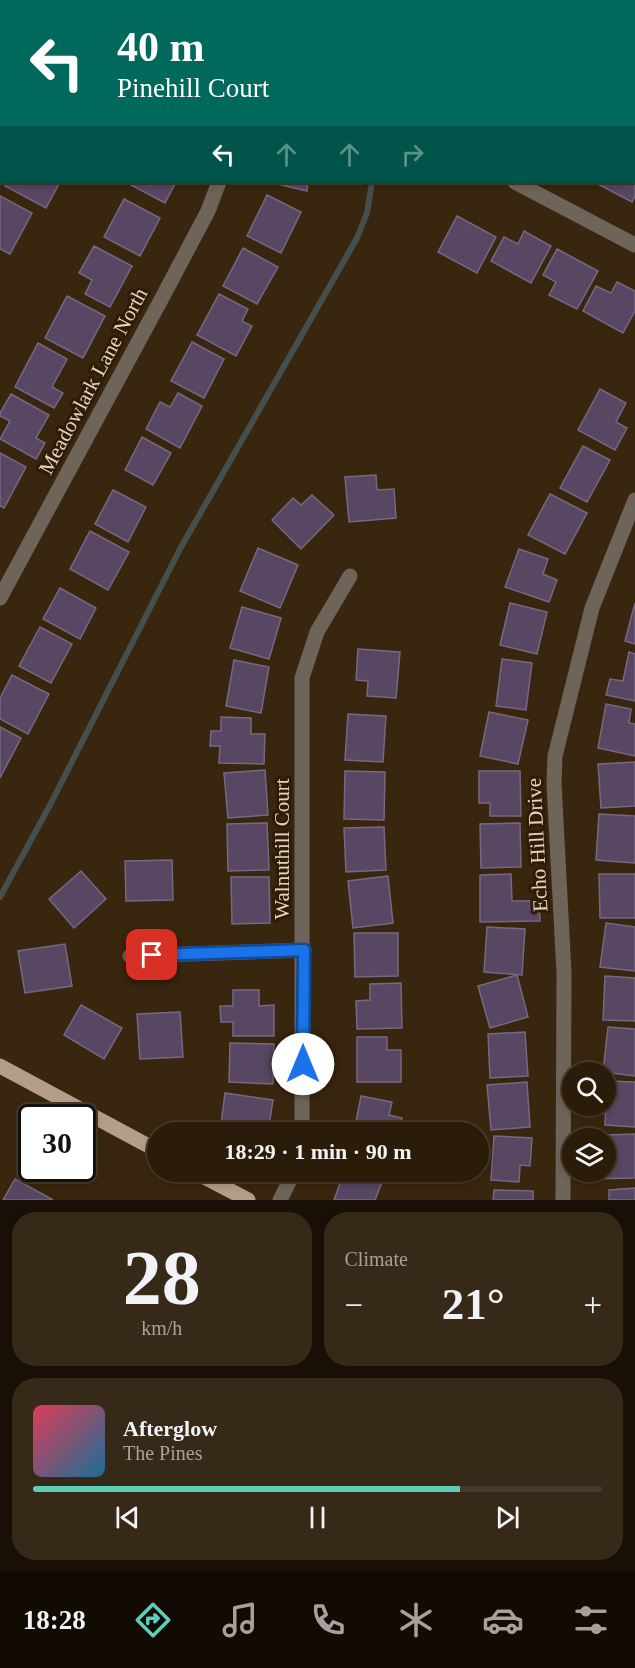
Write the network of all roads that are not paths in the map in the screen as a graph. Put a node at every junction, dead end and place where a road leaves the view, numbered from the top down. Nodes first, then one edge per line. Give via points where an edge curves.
1 (219, 183) edge
2 (517, 183) edge
3 (635, 245) edge
4 (635, 500) edge
5 (350, 576) dead end
6 (0, 598) edge
7 (304, 950) junction
8 (130, 956) dead end
9 (0, 1066) edge
10 (302, 1122) edge
11 (147, 1145) edge
12 (214, 1182) edge
13 (289, 1182) edge
14 (248, 1200) edge
15 (280, 1200) edge
16 (563, 1200) edge

1 - 6 street, Meadowlark Lane North via 208,211
2 - 3 street
4 - 16 street, Echo Hill Drive via 592,608 555,756 564,974
5 - 7 street, Walnuthill Court via 316,632 302,678
7 - 8 street
7 - 10 street, Walnuthill Court
9 - 11 main road
12 - 14 main road
13 - 15 street

